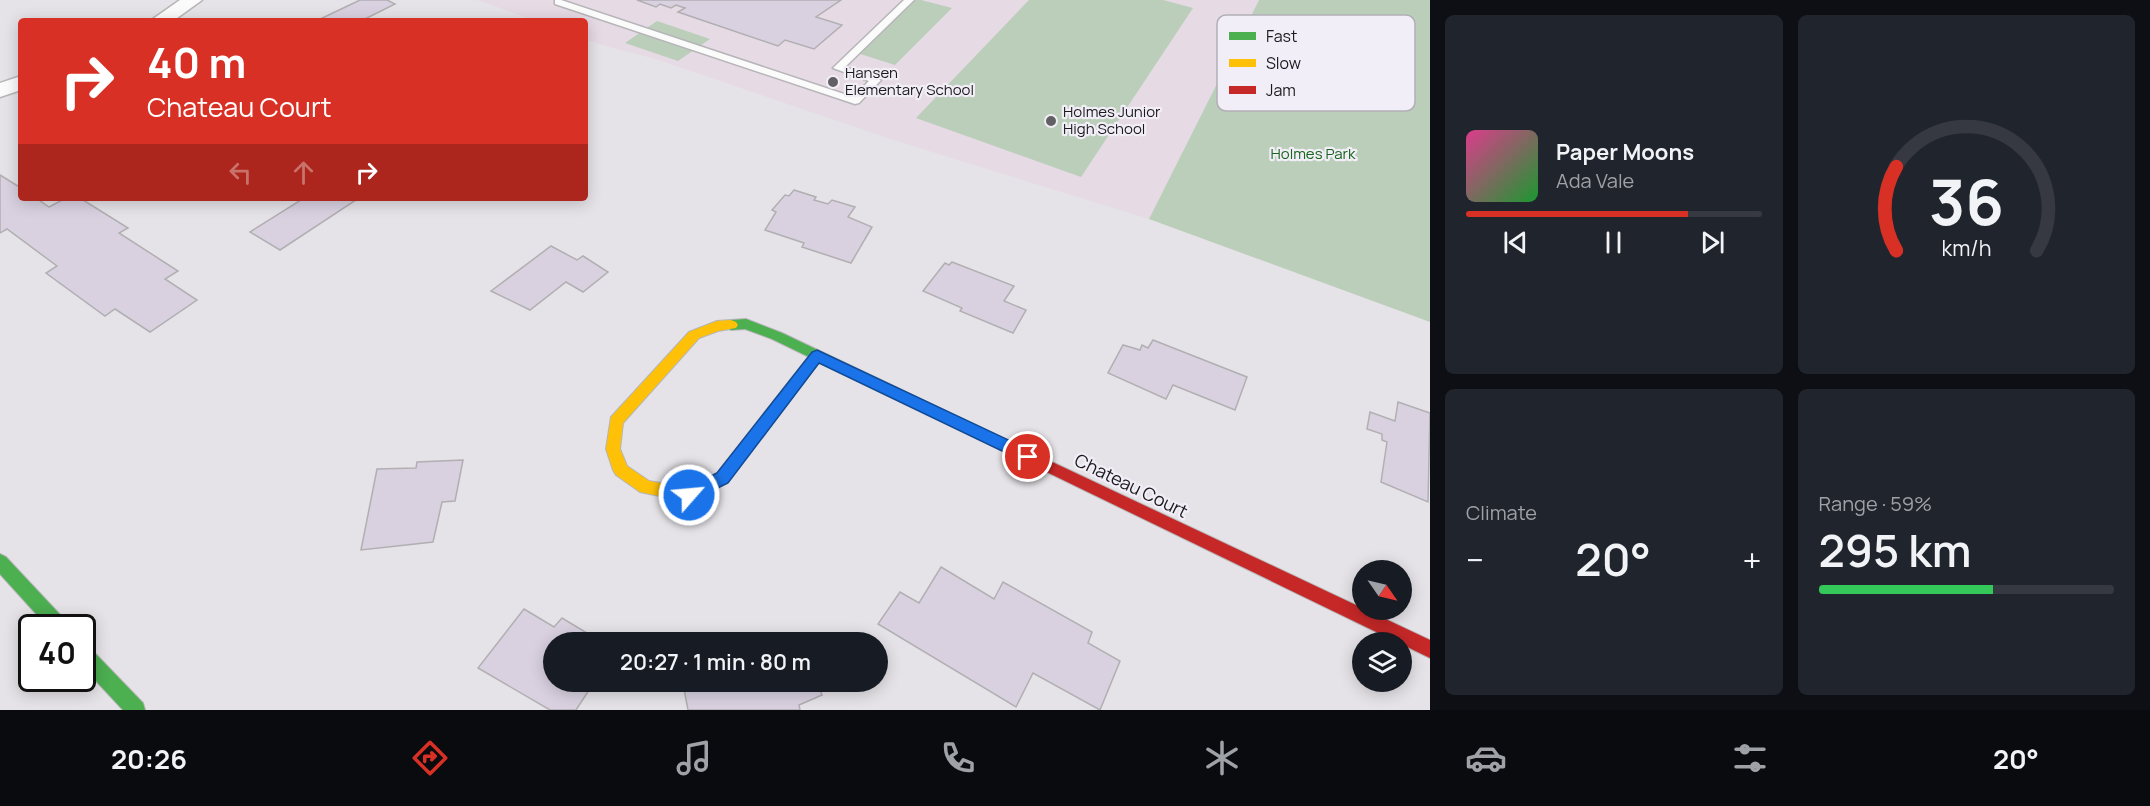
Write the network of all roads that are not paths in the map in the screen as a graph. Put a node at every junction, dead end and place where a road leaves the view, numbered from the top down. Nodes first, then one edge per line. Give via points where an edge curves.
1 (193, 0) edge
2 (909, 0) edge
3 (558, 2) dead end
4 (165, 18) edge
5 (18, 83) edge
6 (0, 92) edge
7 (817, 356) junction
8 (0, 562) edge
9 (48, 614) edge
10 (1430, 650) edge
11 (96, 667) edge
12 (136, 710) edge

1 - 4 street
2 - 3 lane via 838,68 876,80 855,101
5 - 6 street
7 - 7 street, Chateau Court via 722,478 689,495 645,487 621,470 613,449 616,421 694,335 717,326 746,324
7 - 10 street, Chateau Court
8 - 9 street
11 - 12 street

